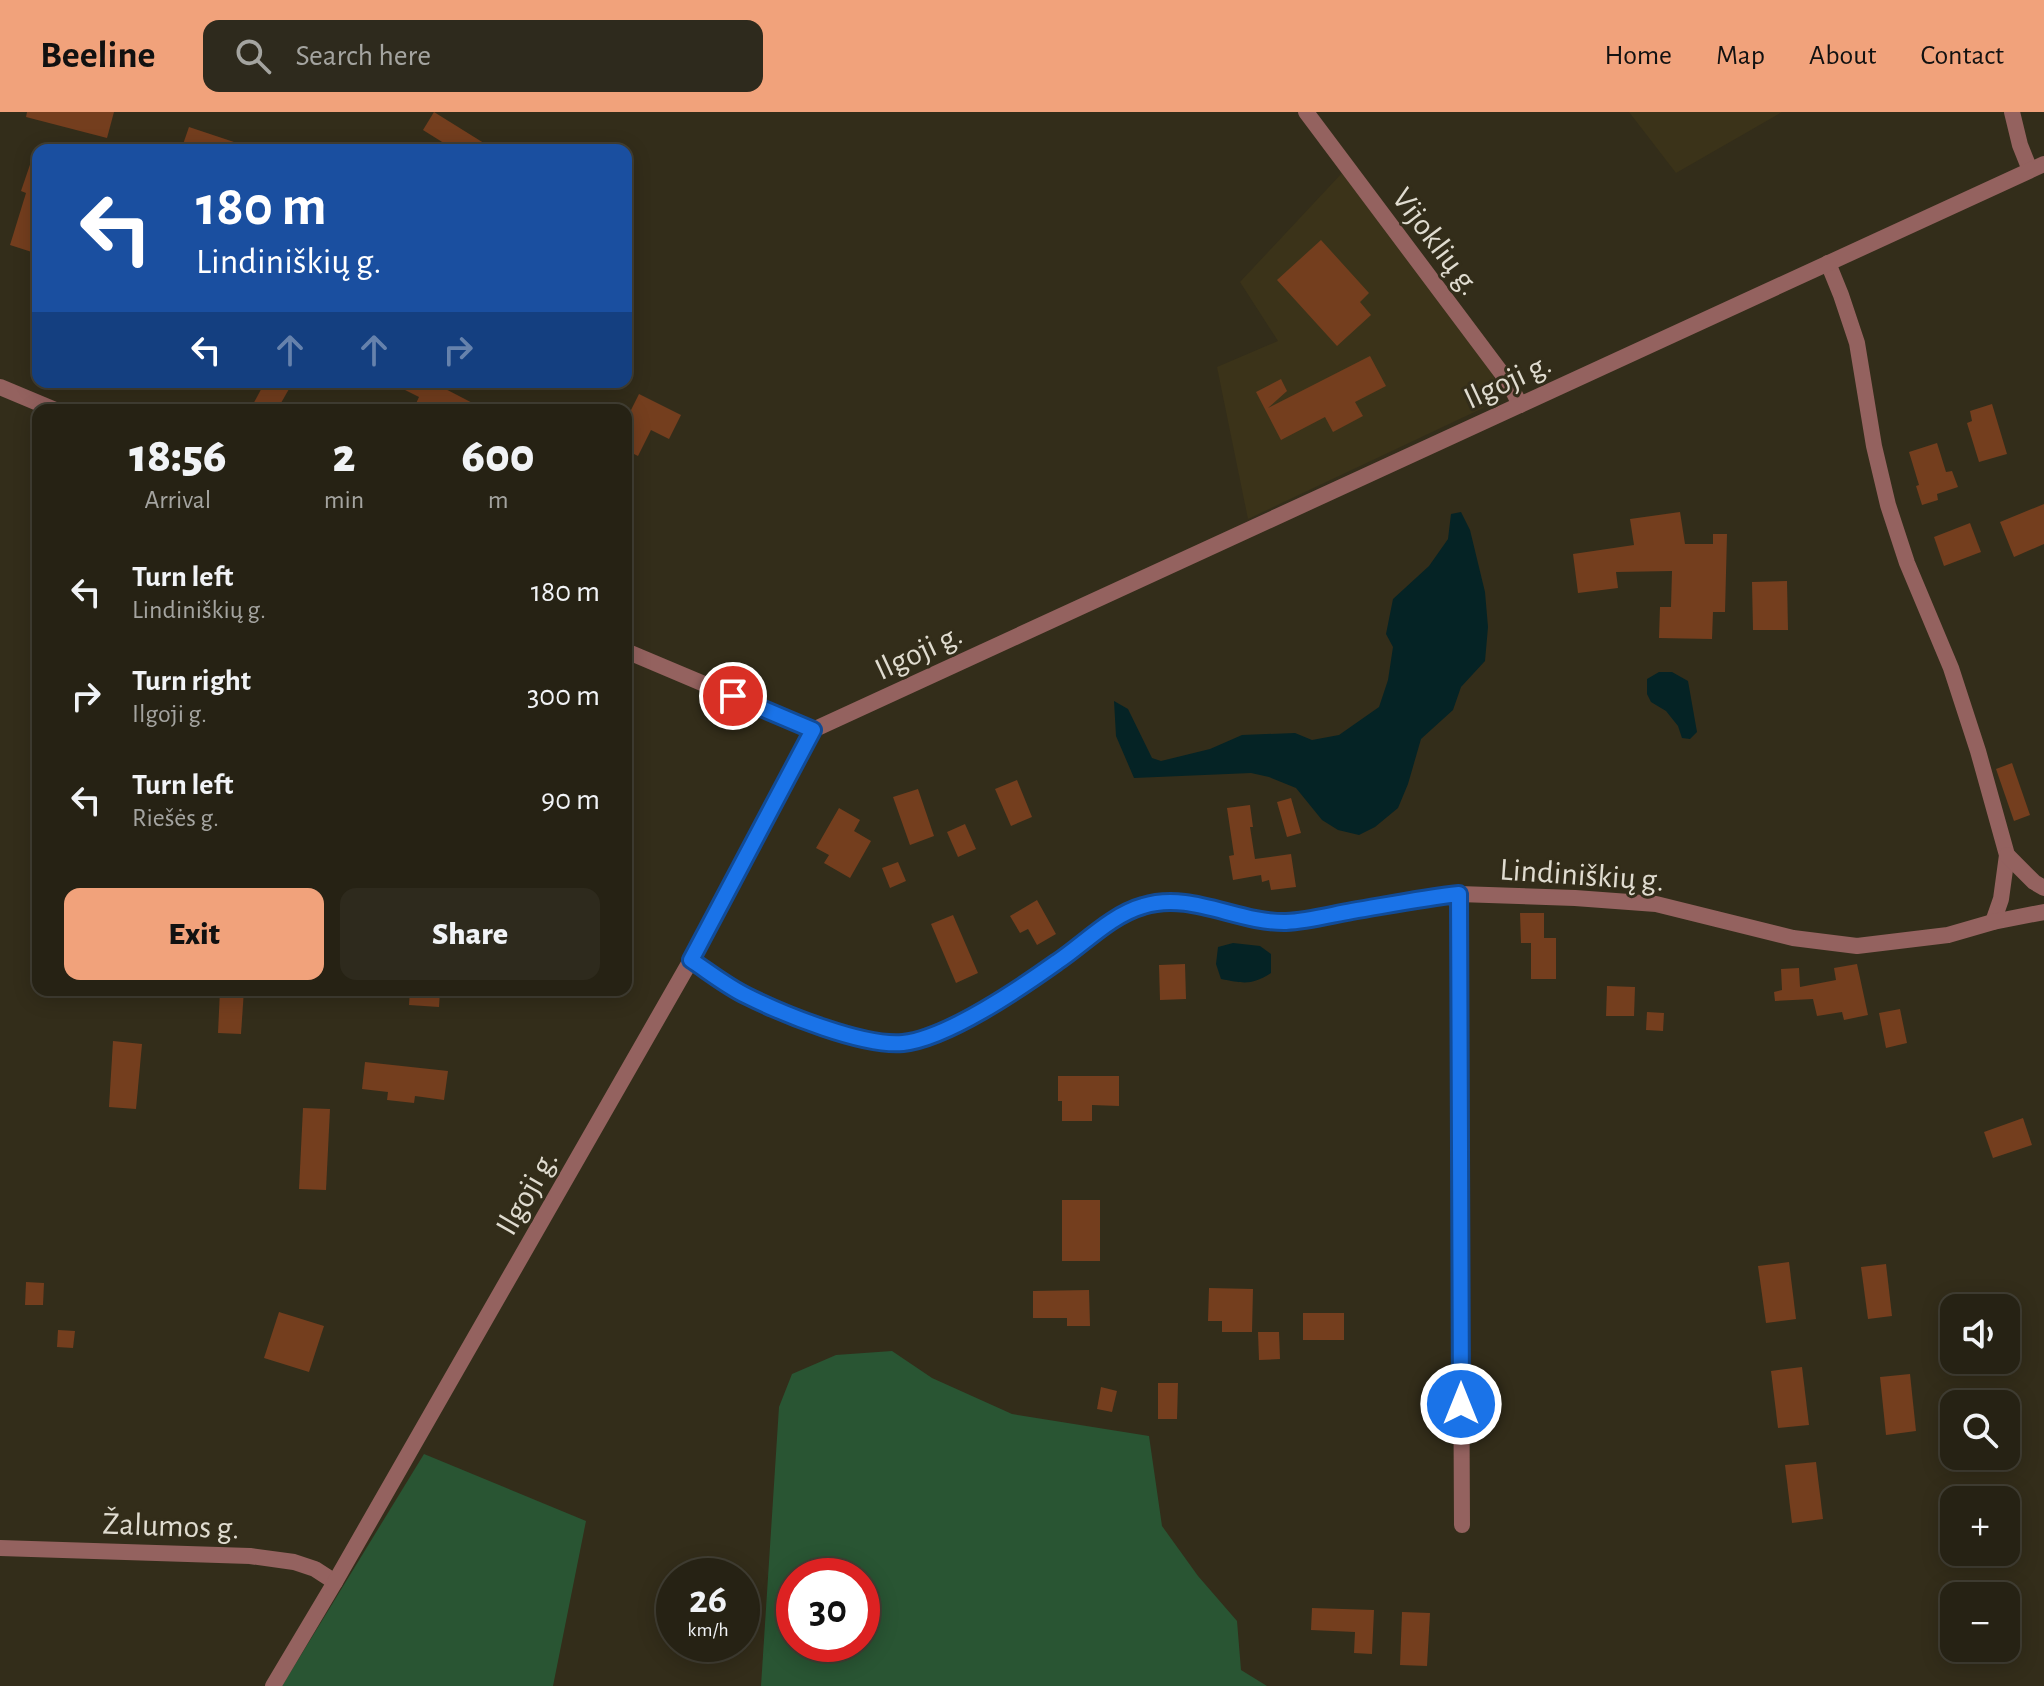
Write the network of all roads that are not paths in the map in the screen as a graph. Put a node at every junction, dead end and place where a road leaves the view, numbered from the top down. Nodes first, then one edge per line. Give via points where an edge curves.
1 (1306, 112) edge
2 (2012, 112) edge
3 (2037, 167) edge
4 (1828, 263) junction
5 (0, 387) edge
6 (41, 404) edge
7 (1520, 405) junction
8 (632, 654) edge
9 (813, 730) junction
10 (2007, 855) junction
11 (2044, 888) edge
12 (1459, 894) junction
13 (2044, 912) edge
14 (1993, 922) junction
15 (691, 960) junction
16 (1462, 1525) dead end
17 (0, 1548) edge
18 (335, 1582) junction
19 (273, 1686) edge

1 - 7 street, Vijoklių g. via 1509,383
2 - 3 street via 2020,145
3 - 4 street, Ilgoji g.
4 - 7 street, Ilgoji g.
4 - 10 street via 1857,343 1888,505 1951,668
5 - 6 street
7 - 9 street, Ilgoji g.
8 - 9 street
9 - 15 street, Ilgoji g.
10 - 11 street
10 - 14 street
12 - 14 street, Lindiniškių g. via 1656,904 1793,938 1857,946 1948,935
12 - 15 street, Lindiniškių g. via 1285,922 1181,901 1141,906 974,1016 903,1043 873,1042 815,1024 745,996
12 - 16 street
13 - 14 street, Lindiniškių g.
15 - 18 street, Ilgoji g.
17 - 18 street, Žalumos g. via 250,1556 294,1562
18 - 19 street, Ilgoji g.

